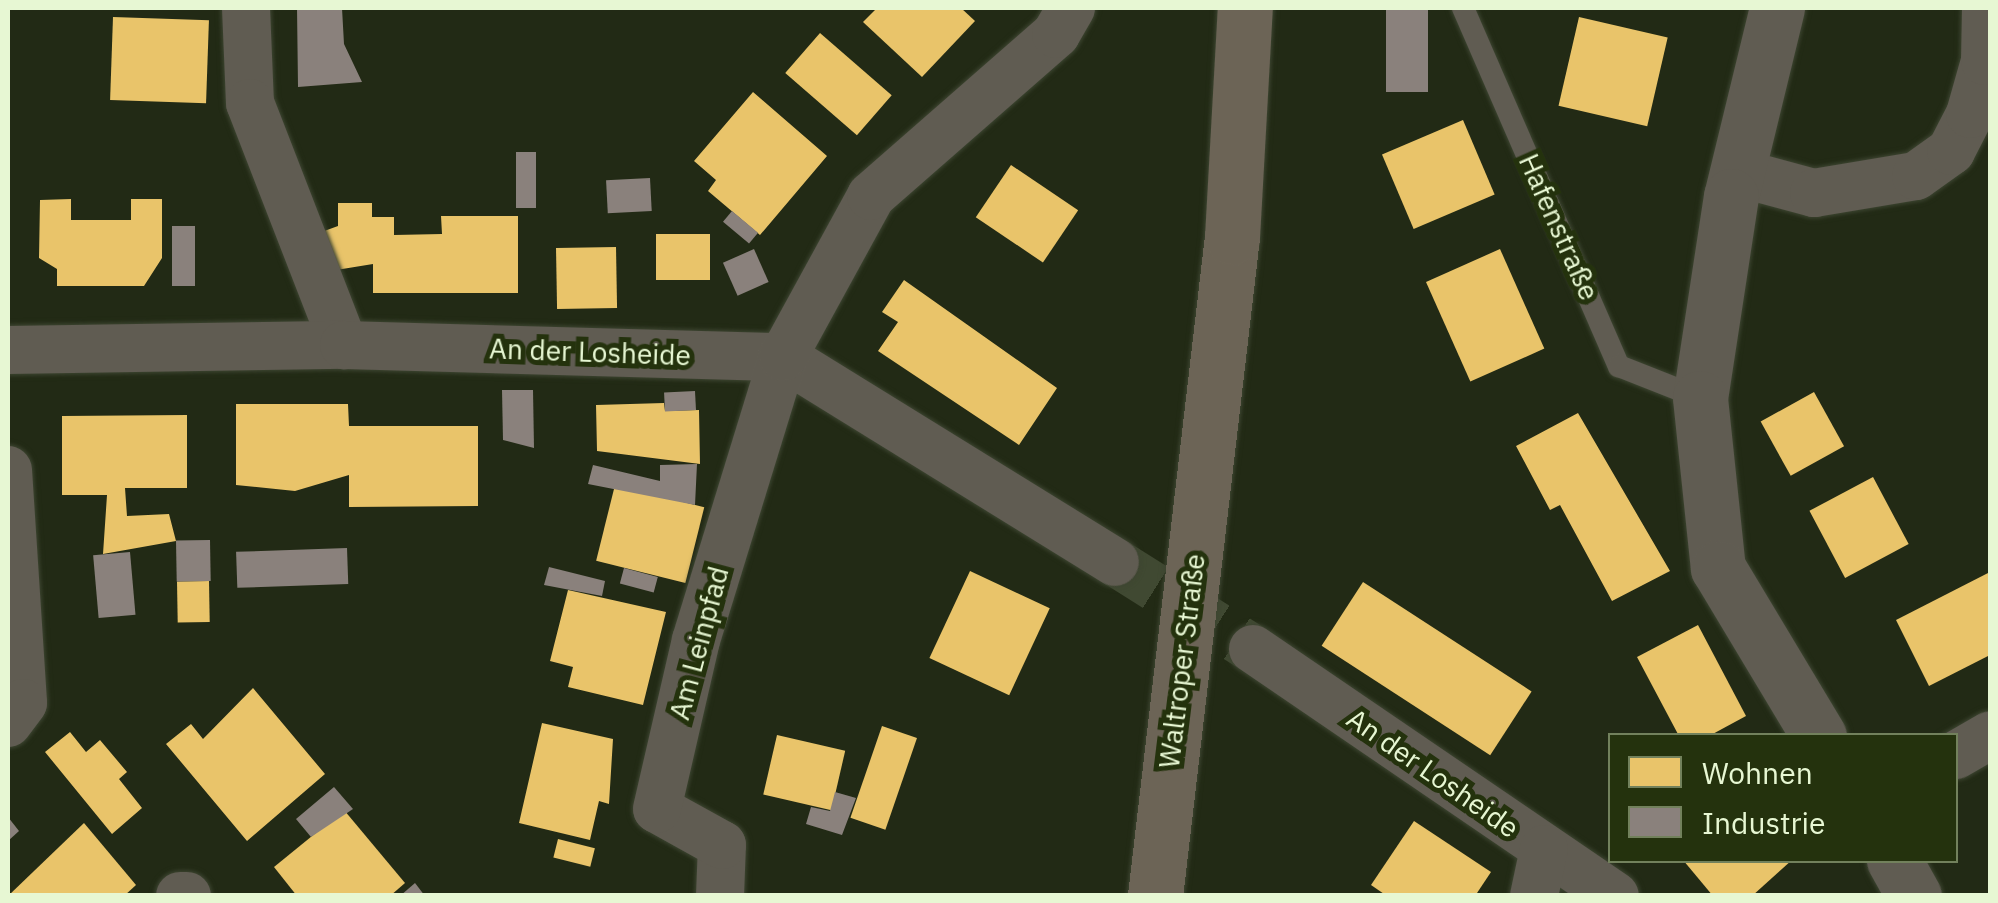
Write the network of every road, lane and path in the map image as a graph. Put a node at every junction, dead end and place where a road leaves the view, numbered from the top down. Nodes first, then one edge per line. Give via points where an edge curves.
1 (246, 8) edge
2 (1072, 8) edge
3 (1218, 8) edge
4 (1246, 8) edge
5 (1463, 8) edge
6 (1777, 8) edge
7 (1986, 8) edge
8 (1736, 172) junction
9 (344, 346) junction
10 (8, 350) edge
11 (783, 357) junction
12 (1700, 398) junction
13 (1208, 427) junction
14 (8, 470) edge
15 (1115, 562) tunnel mouth
16 (1252, 649) tunnel mouth
17 (8, 723) edge
18 (1817, 733) edge
19 (1990, 734) edge
20 (1958, 754) edge
21 (1544, 849) junction
22 (1896, 863) edge
23 (720, 896) edge
24 (1155, 896) edge
25 (1534, 896) edge
26 (1615, 896) edge
27 (1914, 896) edge

1 - 9 street via 250,102
2 - 11 street via 1056,34 871,196
3 - 13 main road, Waltroper Straße
4 - 13 main road, Waltroper Straße
5 - 12 lane, Hafenstraße via 1619,366
6 - 8 street
7 - 8 street via 1986,61 1970,114 1951,151 1916,176 1814,193
8 - 12 street
9 - 10 street, An der Losheide
9 - 11 street, An der Losheide
11 - 15 street
11 - 23 street, Am Leinpfad via 696,640 657,810 722,846
12 - 18 street via 1718,568
13 - 24 main road, Waltroper Straße
14 - 17 street via 23,703
16 - 21 street, An der Losheide
19 - 20 street
21 - 25 street
21 - 26 street, An der Losheide
22 - 27 street

